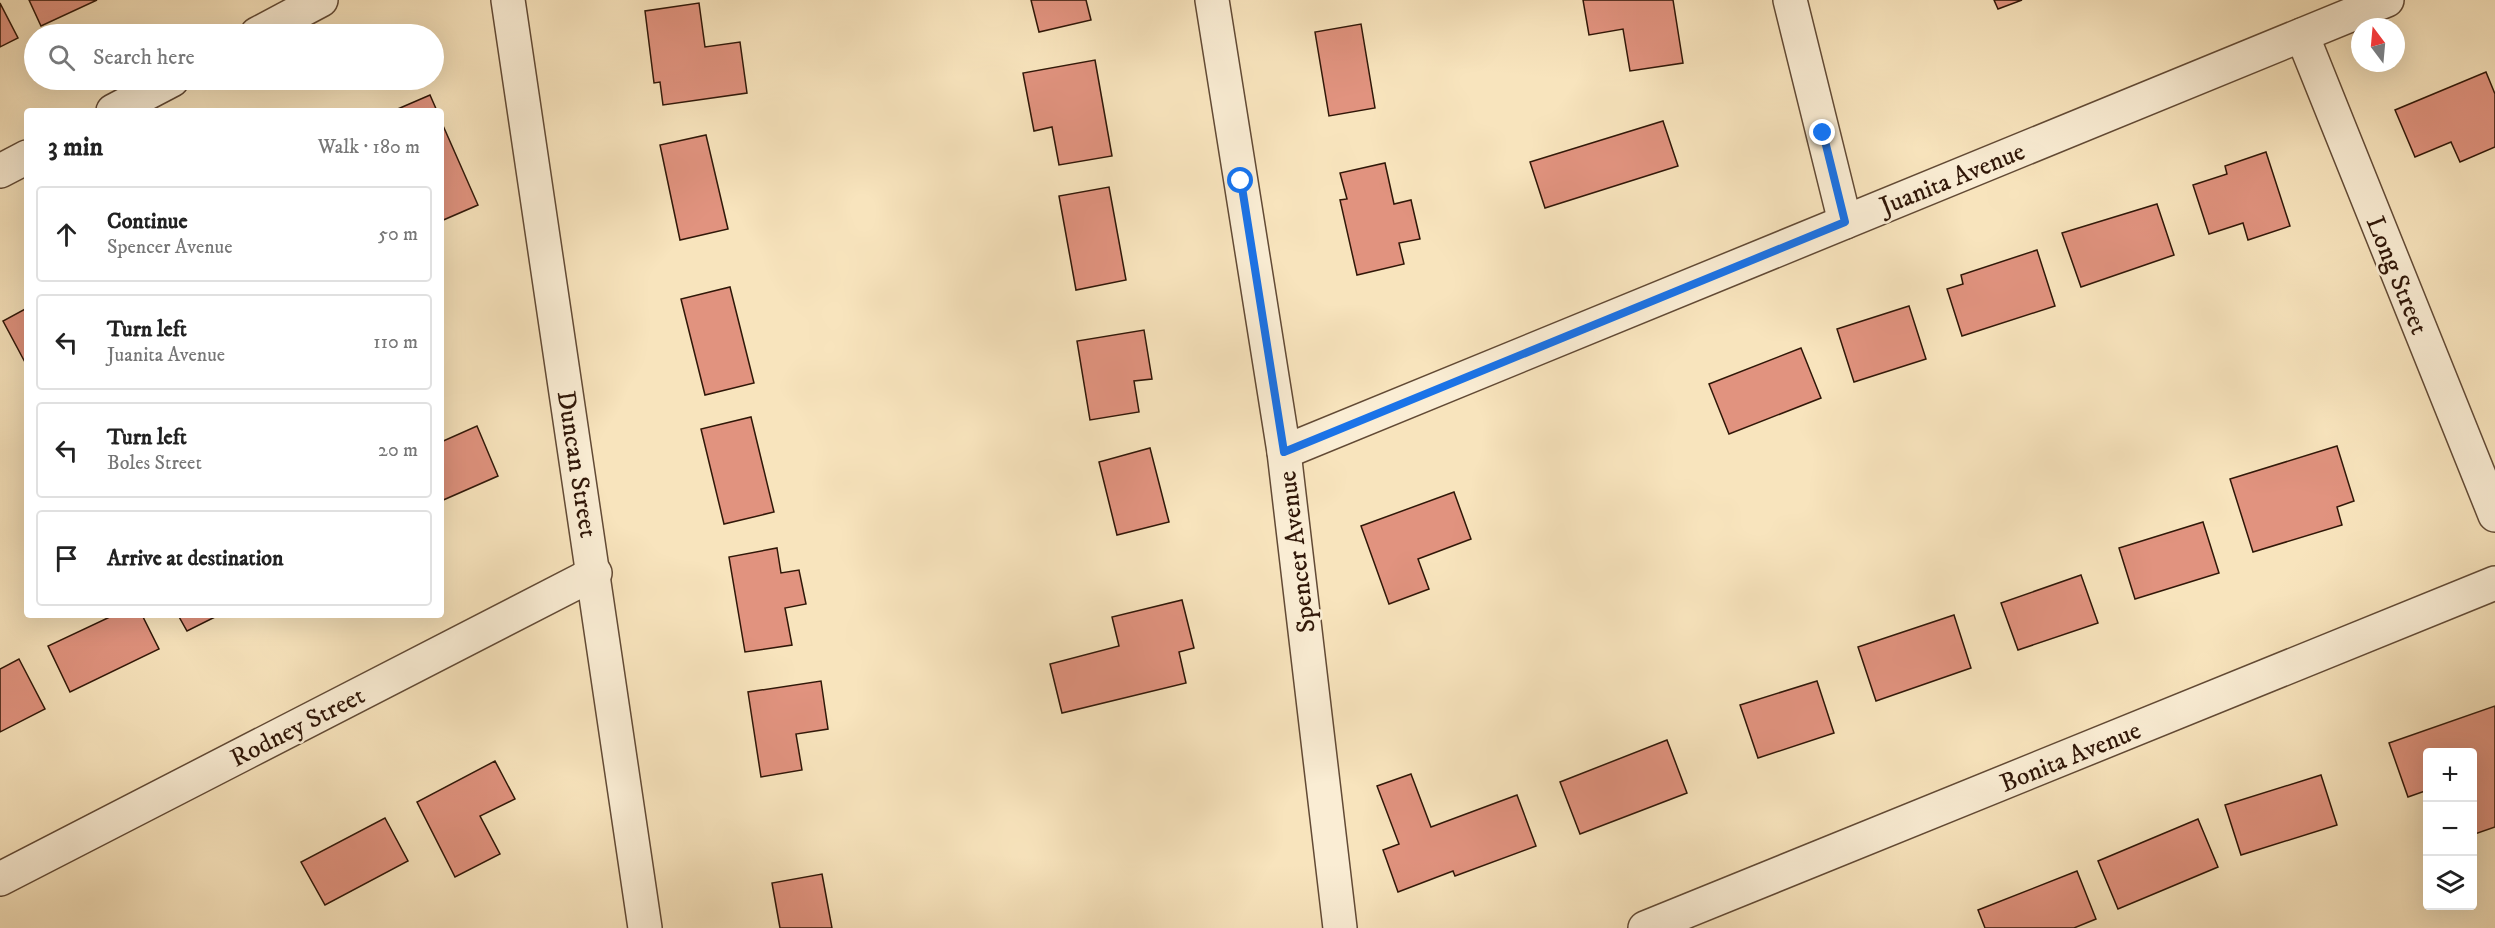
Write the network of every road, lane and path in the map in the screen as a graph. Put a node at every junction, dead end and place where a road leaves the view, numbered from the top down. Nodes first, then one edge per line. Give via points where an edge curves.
1 (321, 0) edge
2 (508, 0) edge
3 (1212, 0) edge
4 (1790, 0) edge
5 (2387, 0) edge
6 (276, 24) edge
7 (2302, 35) junction
8 (153, 90) edge
9 (119, 108) edge
10 (24, 159) edge
11 (0, 171) edge
12 (1845, 222) junction
13 (1284, 452) junction
14 (2495, 515) edge
15 (595, 573) junction
16 (2495, 583) edge
17 (0, 879) edge
18 (645, 928) edge
19 (1340, 928) edge
20 (1645, 928) edge

1 - 6 street
2 - 15 street, Duncan Street
3 - 13 street, Spencer Avenue
4 - 12 street
5 - 7 street, Juanita Avenue
7 - 12 street, Juanita Avenue
7 - 14 street, Long Street
8 - 9 street
10 - 11 street
12 - 13 street, Juanita Avenue
13 - 19 street, Spencer Avenue
15 - 17 street, Rodney Street
15 - 18 street, Duncan Street
16 - 20 street, Bonita Avenue

